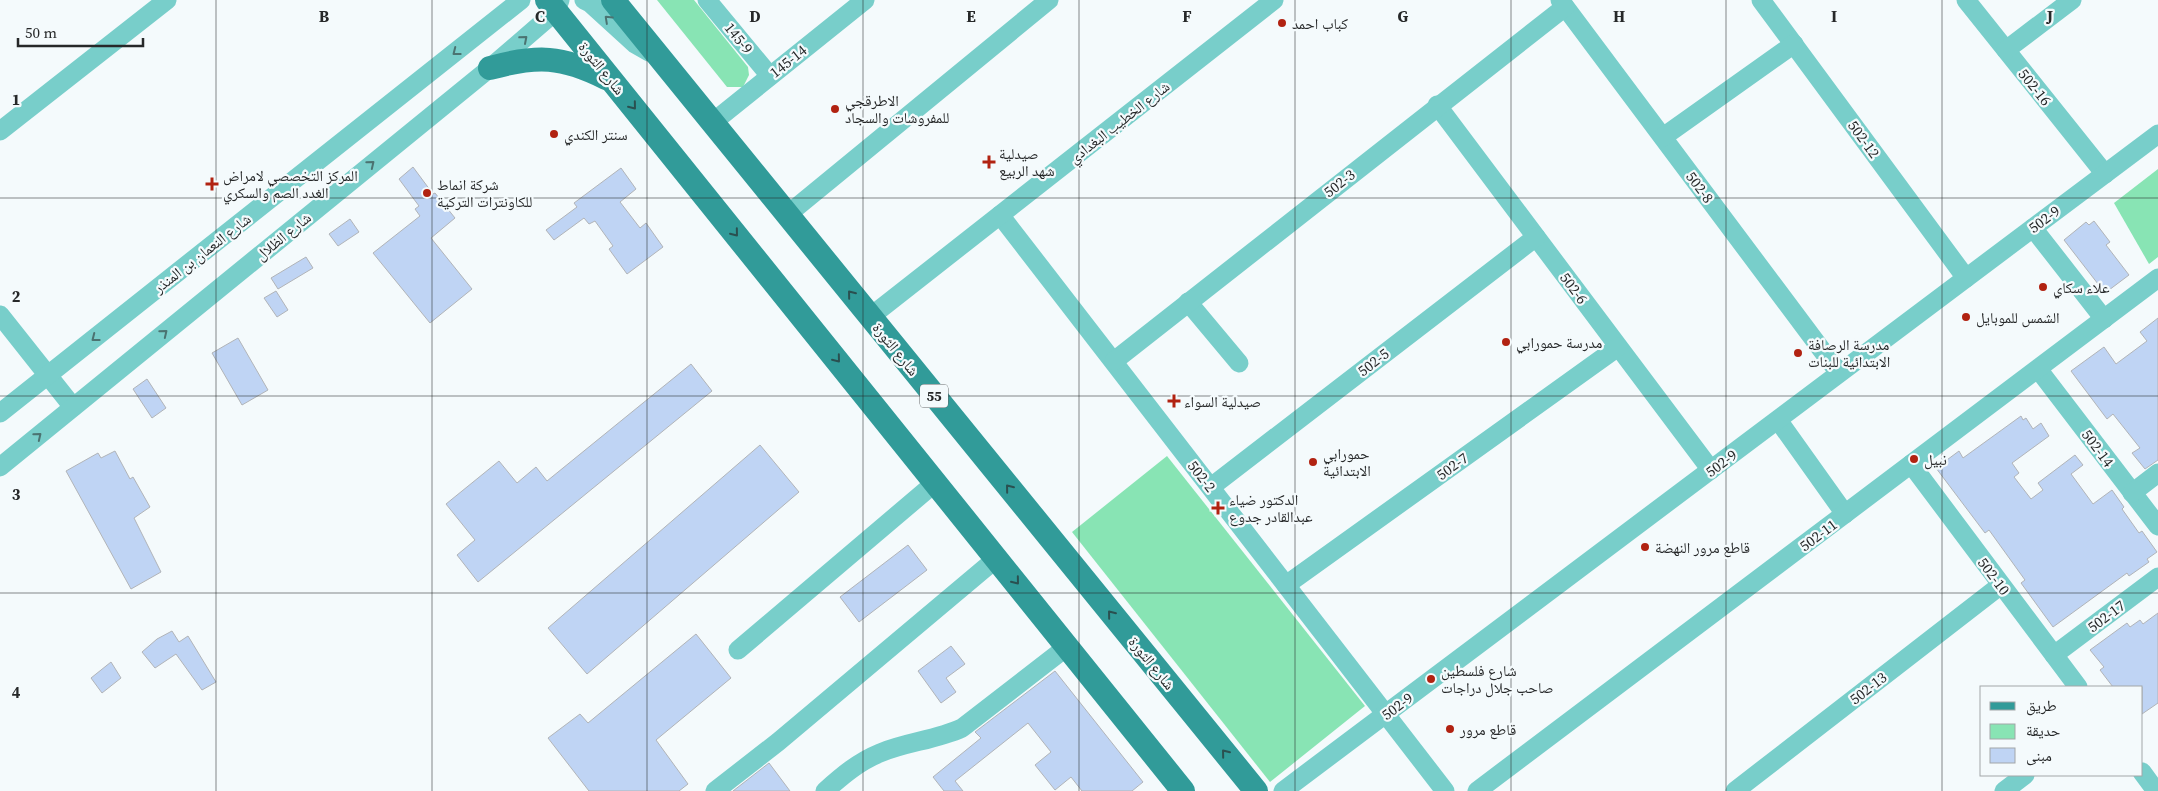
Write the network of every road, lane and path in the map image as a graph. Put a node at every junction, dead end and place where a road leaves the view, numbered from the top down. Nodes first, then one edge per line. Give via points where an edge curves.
1 (167, 0) edge
2 (521, 0) edge
3 (584, 0) edge
4 (614, 0) edge
5 (707, 0) edge
6 (865, 0) edge
7 (1050, 0) edge
8 (1274, 0) edge
9 (1761, 0) edge
10 (1966, 0) edge
11 (2072, 0) edge
12 (1563, 3) edge
13 (555, 4) edge
14 (1794, 44) junction
15 (2006, 50) junction
16 (659, 58) junction
17 (490, 68) junction
18 (770, 76) junction
19 (612, 80) junction
20 (1437, 105) junction
21 (712, 123) junction
22 (0, 131) edge
23 (2158, 134) edge
24 (1663, 137) junction
25 (2105, 174) junction
26 (787, 215) junction
27 (1000, 215) junction
28 (2032, 228) junction
29 (1536, 237) junction
30 (1966, 278) junction
31 (2158, 278) edge
32 (1188, 302) junction
33 (0, 315) edge
34 (870, 317) junction
35 (2104, 319) junction
36 (1618, 347) junction
37 (1114, 362) junction
38 (1239, 363) dead end
39 (2038, 369) junction
40 (1839, 374) junction
41 (48, 375) junction
42 (74, 407) junction
43 (0, 413) edge
44 (1778, 420) junction
45 (1911, 464) junction
46 (0, 467) edge
47 (1711, 470) junction
48 (2158, 473) edge
49 (936, 482) junction
50 (1211, 487) junction
51 (2132, 493) junction
52 (1845, 514) junction
53 (2158, 526) edge
54 (997, 558) junction
55 (2158, 577) edge
56 (1286, 585) junction
57 (2001, 585) junction
58 (1068, 646) junction
59 (738, 650) dead end
60 (2054, 655) junction
61 (2077, 686) edge
62 (1386, 714) junction
63 (2143, 773) edge
64 (2025, 776) edge
65 (715, 791) edge
66 (825, 791) edge
67 (1183, 791) edge
68 (1256, 791) edge
69 (1283, 791) edge
70 (1445, 791) edge
71 (1477, 791) edge
72 (1735, 791) edge
73 (2004, 791) edge
74 (2156, 791) edge

1 - 22 street
2 -> 41 street, شارع النعمان بن المنذر
16 -> 3 street via 635,44
4 - 16 main road, شارع الثورة / 55
5 - 18 street, 145-9
6 - 18 street, 145-14
7 - 26 street
8 - 27 street, شارع الخطيب البغدادي
9 - 14 street, 502-12
10 - 15 street, 502-16
11 - 15 street
12 - 20 street, 502-3
12 - 24 street, 502-8
17 -> 13 street, شارع الظلال
13 - 19 main road, شارع الثورة
14 - 24 street
14 - 30 street, 502-12
15 - 25 street, 502-16
16 - 21 main road, شارع الثورة / 55
17 - 19 main road via 521,60 552,59 583,66
42 -> 17 street, شارع الظلال
18 - 21 street, 145-14
19 -> 49 main road, شارع الثورة
20 - 29 street, 502-6
20 - 32 street, 502-3
21 - 26 main road, شارع الثورة / 55
23 - 25 street, 502-9
24 - 40 street, 502-8
25 - 28 street, 502-9
34 -> 26 main road, شارع الثورة / 55
27 - 34 street, شارع الخطيب البغدادي
27 - 37 street, 502-2
28 - 30 street, 502-9
28 - 35 street
29 - 36 street, 502-6
29 - 50 street, 502-5
30 - 40 street, 502-9
31 - 35 street, 502-11
32 - 37 street, 502-3
32 - 38 street
33 - 41 street
68 -> 34 main road, شارع الثورة / 55
35 - 39 street, 502-11
36 - 47 street, 502-6
36 - 56 street, 502-7
37 - 50 street, 502-2
39 - 45 street, 502-11
39 - 51 street, 502-14
40 - 44 street, 502-9
41 - 42 street
41 - 43 street, شارع النعمان بن المنذر
46 -> 42 street, شارع الظلال
44 - 47 street, 502-9
44 - 52 street
45 - 52 street, 502-11
45 - 57 street, 502-10
47 - 62 street, 502-9
48 - 51 street
49 - 54 main road, شارع الثورة
49 - 59 street
50 - 56 street, 502-2
51 - 53 street, 502-14
52 - 71 street, 502-11
54 -> 58 main road, شارع الثورة
54 - 65 street
55 - 60 street, 502-17
56 - 62 street, 502-2
57 - 60 street, 502-10
57 - 72 street, 502-13
58 - 66 street via 962,728 945,736 880,752 851,768
58 - 67 main road, شارع الثورة
60 - 61 street, 502-10
62 - 69 street, 502-9
62 - 70 street, 502-2
63 - 74 street
64 - 73 street

